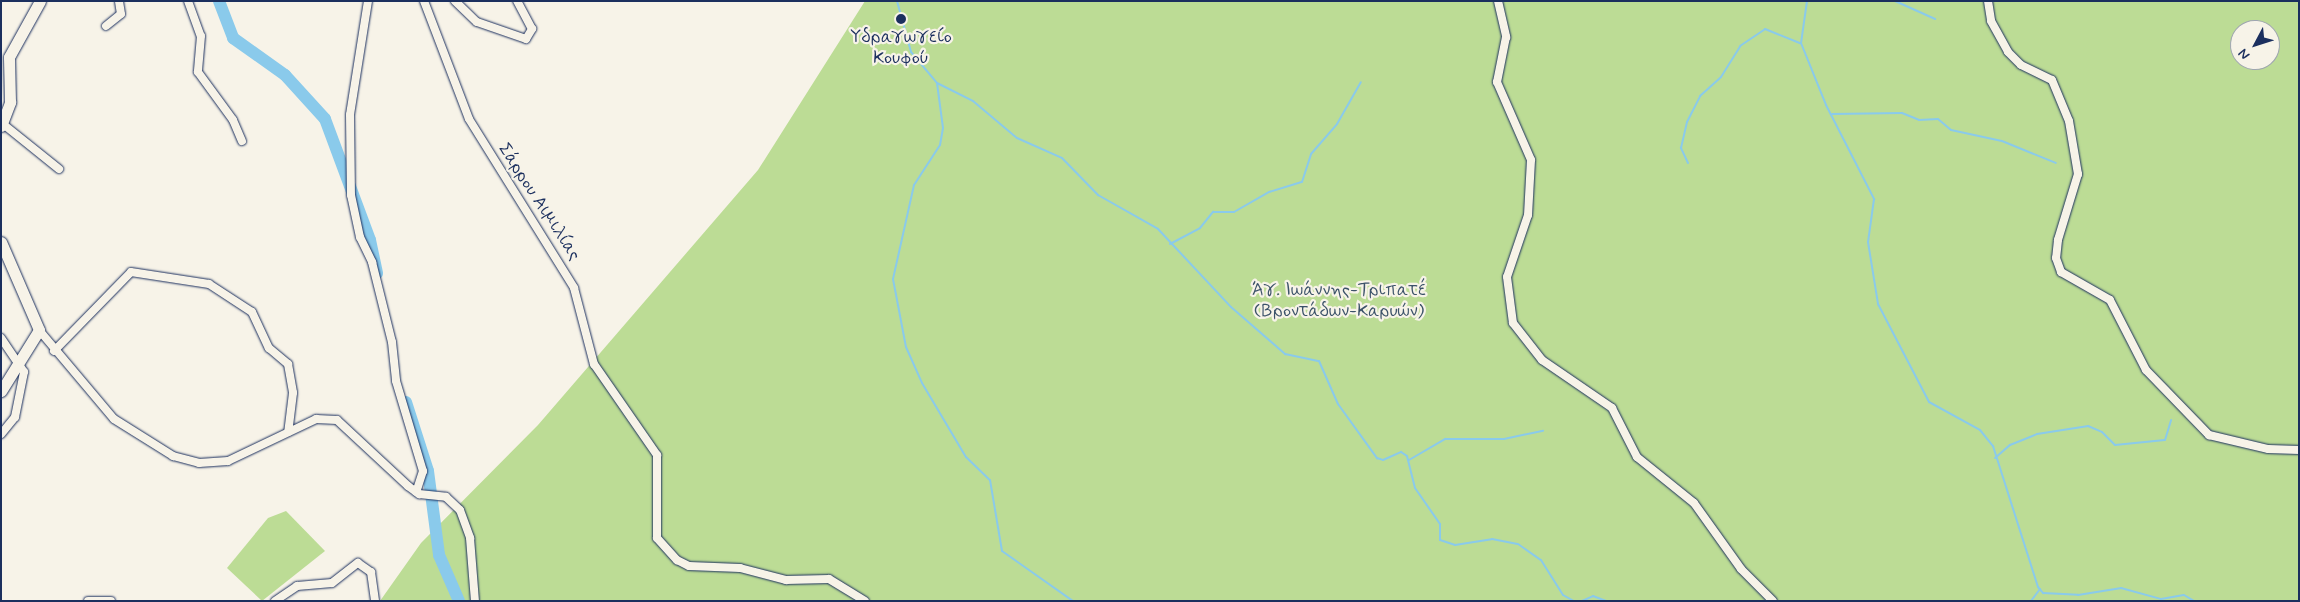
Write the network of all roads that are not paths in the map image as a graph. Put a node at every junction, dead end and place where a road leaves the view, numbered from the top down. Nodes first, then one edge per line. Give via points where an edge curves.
1 (40, 1) edge
2 (119, 1) edge
3 (188, 1) edge
4 (368, 1) edge
5 (424, 1) edge
6 (455, 1) edge
7 (517, 1) edge
8 (1498, 1) edge
9 (1988, 1) edge
10 (106, 26) dead end
11 (5, 74) edge
12 (2, 125) edge
13 (242, 141) dead end
14 (59, 169) dead end
15 (1, 242) edge
16 (39, 330) junction
17 (1, 338) edge
18 (54, 351) junction
19 (21, 363) junction
20 (1, 391) edge
21 (288, 432) junction
22 (1, 434) edge
23 (2299, 450) edge
24 (419, 493) junction
25 (88, 601) edge
26 (111, 601) edge
27 (274, 601) edge
28 (375, 601) edge
29 (475, 601) edge
30 (866, 601) edge
31 (1773, 601) edge

1 - 11 main road via 12,48
2 - 10 street via 121,14
3 - 13 street via 201,36 198,72 233,120
4 - 24 street via 350,115 351,195 360,237 372,262 392,342 396,381 423,471
5 - 30 street, Σάρρου Αιμιλίας via 469,119 574,288 594,364 657,455 657,538 677,560 689,566 740,568 786,580 830,579
6 - 7 street via 477,22 529,38 532,29
8 - 31 street via 1506,37 1497,82 1531,160 1528,215 1507,276 1507,300 1516,329 1542,360 1612,408 1637,457 1694,503 1741,569
9 - 23 street via 1991,21 2008,52 2021,65 2052,80 2069,122 2078,176 2066,198 2058,240 2056,258 2061,272 2110,300 2146,370 2209,434 2268,449
11 - 12 main road via 10,102
12 - 14 street
15 - 16 main road
16 - 18 street
16 - 19 main road
17 - 19 street
18 - 21 street via 114,419 173,456 200,463 228,461
18 - 21 street via 129,273 209,284 252,312 269,348 288,364 293,394
19 - 20 main road
19 - 22 street via 24,372 19,404 12,422
21 - 24 street via 320,418 337,420
24 - 29 street via 451,500 465,520
25 - 26 street
27 - 28 street via 297,586 332,583 358,564 371,572

